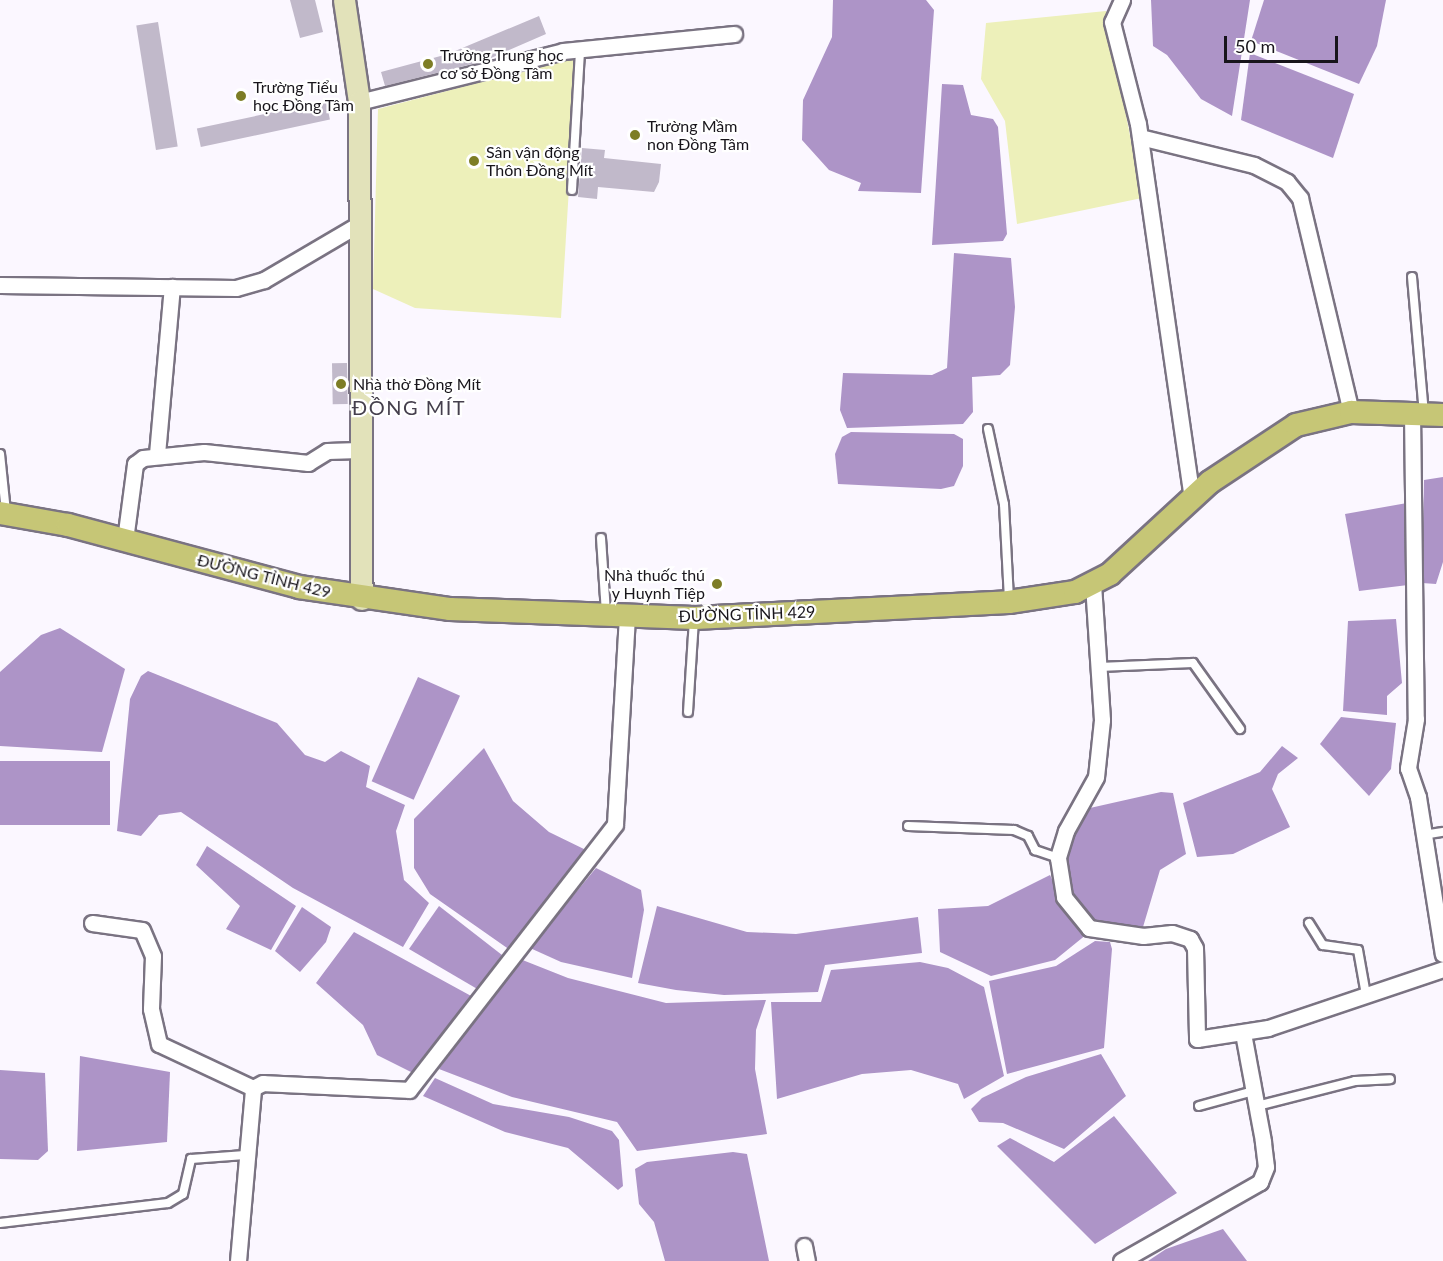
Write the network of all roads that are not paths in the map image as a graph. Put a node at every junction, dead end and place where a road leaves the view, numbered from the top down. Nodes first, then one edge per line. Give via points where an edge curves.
1 (344, 0) edge
2 (1122, 0) edge
3 (734, 34) dead end
4 (580, 50) junction
5 (359, 102) junction
6 (1140, 137) junction
7 (572, 190) dead end
8 (359, 224) junction
9 (1412, 276) dead end
10 (0, 285) edge
11 (172, 287) junction
12 (1351, 412) junction
13 (1426, 413) edge
14 (988, 429) dead end
15 (359, 450) junction
16 (0, 454) edge
17 (157, 454) junction
18 (1192, 499) junction
19 (3, 513) edge
20 (601, 538) dead end
21 (125, 540) junction
22 (1093, 584) junction
23 (362, 599) junction
24 (1009, 602) junction
25 (616, 613) junction
26 (695, 618) junction
27 (1099, 667) junction
28 (688, 712) dead end
29 (1240, 729) dead end
30 (908, 826) dead end
31 (1443, 832) edge
32 (1424, 835) junction
33 (1058, 858) junction
34 (92, 923) dead end
35 (1309, 923) dead end
36 (1443, 954) edge
37 (1443, 969) edge
38 (1366, 994) junction
39 (1242, 1033) junction
40 (1390, 1079) dead end
41 (253, 1088) junction
42 (1256, 1099) junction
43 (1199, 1106) dead end
44 (245, 1155) junction
45 (0, 1222) edge
46 (238, 1261) edge
47 (1121, 1261) edge

1 - 5 street
2 - 6 street via 1112,22
3 - 4 street
4 - 5 street
4 - 7 lane
5 - 8 street
6 - 12 street via 1254,165 1287,182 1300,198
6 - 18 street
8 - 11 street via 264,280 236,288
8 - 15 street
9 - 13 lane
10 - 11 street
11 - 17 street
12 - 13 main road, ĐƯỜNG TỈNH 429
12 - 18 main road, ĐƯỜNG TỈNH 429 via 1324,416 1271,437
13 - 32 street via 1416,719 1408,768
14 - 24 lane via 1004,504
15 - 17 street via 327,451 308,463 204,452
15 - 23 street
16 - 19 lane
17 - 21 street via 135,464
18 - 22 main road, ĐƯỜNG TỈNH 429 via 1140,551
19 - 21 main road, ĐƯỜNG TỈNH 429
20 - 25 lane
21 - 23 main road, ĐƯỜNG TỈNH 429
22 - 24 main road, ĐƯỜNG TỈNH 429 via 1056,597
22 - 27 street
23 - 25 main road, ĐƯỜNG TỈNH 429 via 450,609
24 - 26 main road, ĐƯỜNG TỈNH 429
25 - 26 main road, ĐƯỜNG TỈNH 429
25 - 41 street via 615,824 598,851 409,1090 263,1083
26 - 28 lane
27 - 29 lane via 1193,663
27 - 33 street via 1102,720 1096,777 1066,831
30 - 33 lane via 1014,830 1028,836 1035,850
31 - 32 lane
32 - 36 street
33 - 39 street via 1064,897 1089,928 1143,936 1172,933 1190,939 1195,948 1197,1040
34 - 41 street via 142,930 153,956 151,1009 159,1044
35 - 38 lane via 1323,945 1358,950
37 - 38 street
38 - 39 street
39 - 42 street
40 - 42 lane via 1355,1081
41 - 44 street
42 - 43 lane
42 - 47 street via 1266,1167 1260,1182
44 - 45 lane via 191,1159 183,1194 168,1203
44 - 46 street

